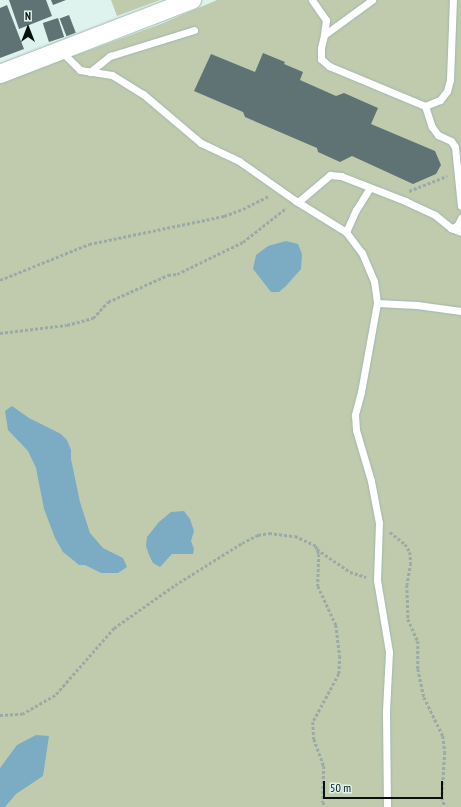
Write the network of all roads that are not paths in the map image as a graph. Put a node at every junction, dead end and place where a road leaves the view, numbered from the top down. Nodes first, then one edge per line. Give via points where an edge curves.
1 (192, 0) edge
2 (312, 0) edge
3 (372, 0) edge
4 (453, 0) edge
5 (194, 30) dead end
6 (324, 35) junction
7 (61, 51) junction
8 (90, 72) junction
9 (0, 74) edge
10 (425, 106) junction
11 (370, 188) junction
12 (297, 202) junction
13 (461, 206) edge
14 (461, 218) edge
15 (451, 228) junction
16 (346, 232) junction
17 (461, 232) edge
18 (377, 303) junction
19 (461, 311) edge
20 (388, 807) edge

1 - 7 street
2 - 6 lane via 326,20
3 - 6 lane
4 - 10 lane via 450,80 447,91 440,100
5 - 8 lane via 110,56
6 - 10 lane via 322,59 329,66
7 - 8 lane via 80,70
7 - 9 street
8 - 12 lane via 112,75 142,94 201,142 239,161
10 - 13 lane via 432,127 456,147
11 - 12 lane via 347,178 330,175
11 - 15 lane via 435,215
11 - 16 lane
12 - 16 lane
14 - 15 lane via 457,226
15 - 17 lane
16 - 18 lane via 362,253 374,281
18 - 19 lane
18 - 20 lane via 355,415 356,430 371,481 379,523 377,578 389,652 386,712

